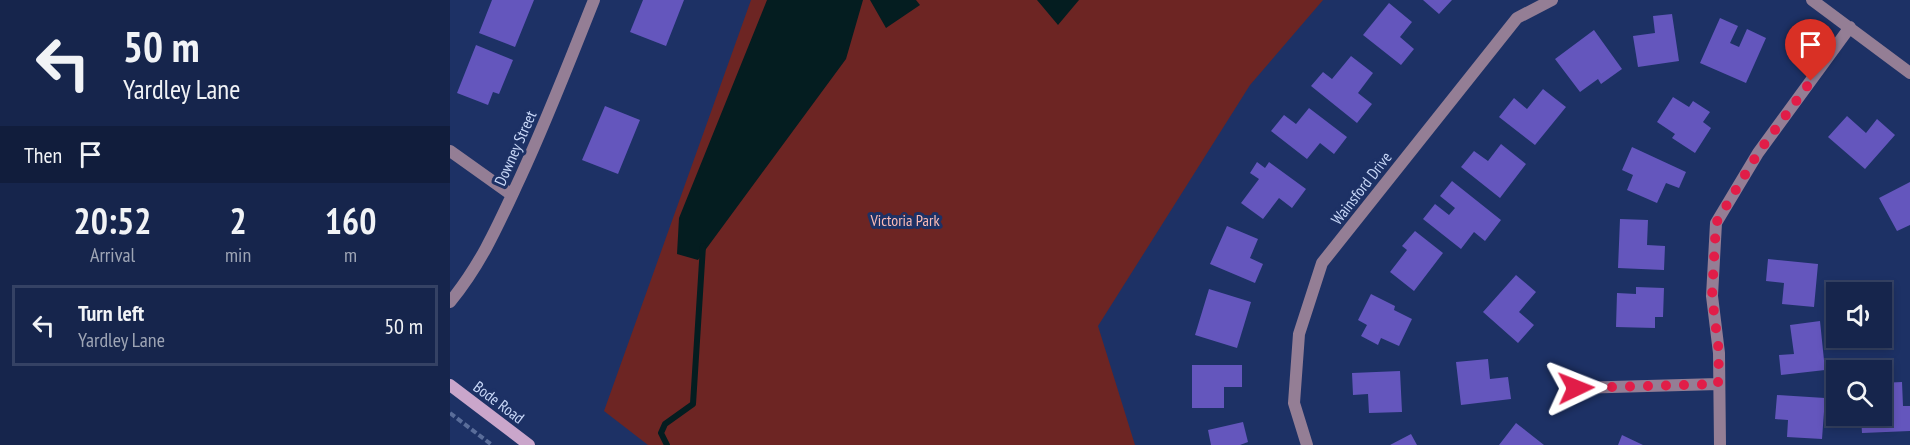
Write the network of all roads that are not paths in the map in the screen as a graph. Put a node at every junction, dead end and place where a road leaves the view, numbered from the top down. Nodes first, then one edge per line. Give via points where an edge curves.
1 (594, 0) edge
2 (1552, 0) edge
3 (1812, 0) edge
4 (1850, 27) junction
5 (1910, 73) edge
6 (450, 151) edge
7 (512, 195) junction
8 (450, 302) edge
9 (1718, 384) junction
10 (450, 385) edge
11 (1576, 388) dead end
12 (529, 445) edge
13 (1307, 445) edge
14 (1720, 445) edge

1 - 7 street, Downey Street via 549,115
2 - 13 street, Wainsford Drive via 1517,18 1322,263 1299,334 1294,403
3 - 4 street
4 - 5 street
4 - 9 street via 1758,153 1716,223 1712,296 1719,353
6 - 7 street
7 - 8 street, Downey Street via 497,232
9 - 11 street
9 - 14 street
10 - 12 street, Bode Road

